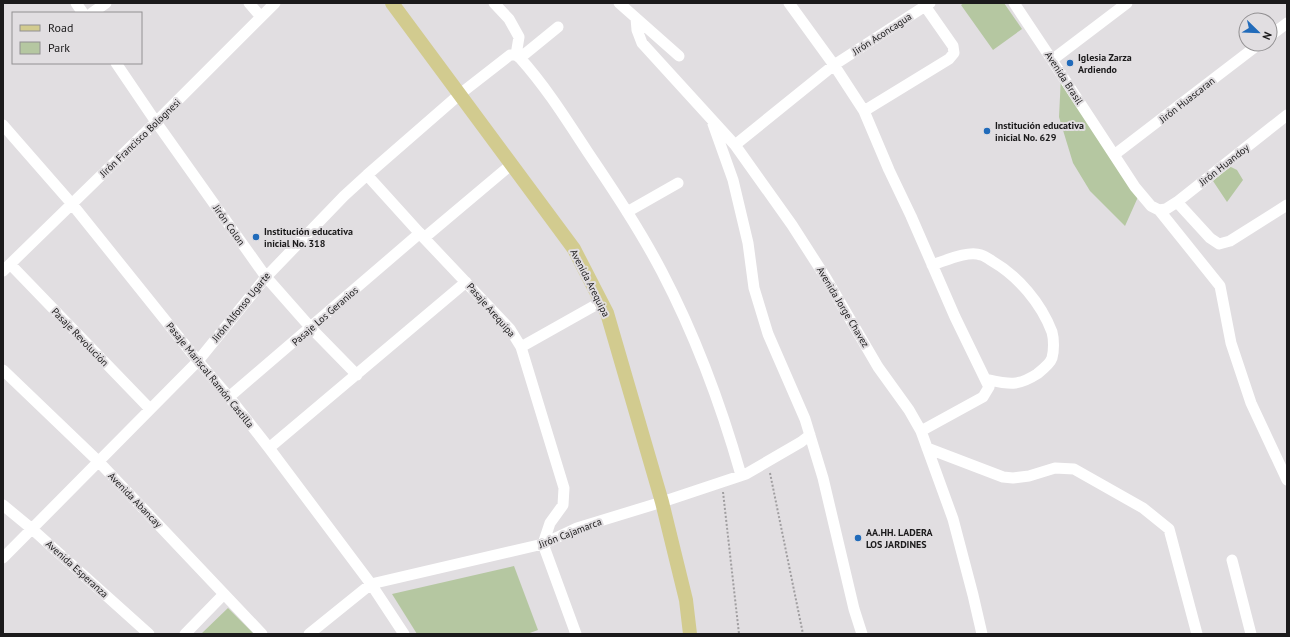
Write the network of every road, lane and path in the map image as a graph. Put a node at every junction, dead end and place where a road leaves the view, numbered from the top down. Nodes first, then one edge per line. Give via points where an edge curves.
1 (76, 3) edge
2 (106, 3) edge
3 (249, 3) edge
4 (275, 3) edge
5 (392, 3) edge
6 (494, 3) edge
7 (619, 3) edge
8 (789, 3) edge
9 (1014, 3) edge
10 (1127, 3) edge
11 (928, 5) edge
12 (81, 12) edge
13 (93, 12) edge
14 (261, 17) junction
15 (636, 18) junction
16 (1287, 22) edge
17 (558, 27) dead end
18 (1278, 29) edge
19 (1249, 52) edge
20 (518, 56) junction
21 (679, 56) dead end
22 (1052, 60) junction
23 (117, 64) edge
24 (834, 65) junction
25 (460, 94) junction
26 (864, 111) junction
27 (1287, 115) edge
28 (712, 119) junction
29 (156, 122) junction
30 (3, 125) edge
31 (735, 145) junction
32 (1114, 155) junction
33 (512, 164) junction
34 (367, 174) junction
35 (678, 183) dead end
36 (1177, 202) junction
37 (72, 204) junction
38 (1287, 205) edge
39 (1159, 210) junction
40 (627, 212) junction
41 (422, 236) junction
42 (932, 265) junction
43 (6, 267) edge
44 (266, 277) junction
45 (466, 282) junction
46 (601, 302) junction
47 (312, 328) junction
48 (521, 347) junction
49 (198, 361) junction
50 (3, 370) edge
51 (357, 375) junction
52 (985, 379) junction
53 (229, 397) junction
54 (150, 409) junction
55 (921, 430) junction
56 (810, 435) junction
57 (270, 448) junction
58 (927, 448) junction
59 (768, 461) junction
60 (99, 462) junction
61 (741, 475) junction
62 (1287, 480) edge
63 (722, 482) junction
64 (662, 502) junction
65 (3, 505) edge
66 (32, 529) junction
67 (543, 544) junction
68 (3, 558) edge
69 (1232, 560) dead end
70 (371, 584) junction
71 (224, 594) junction
72 (149, 634) edge
73 (185, 634) edge
74 (262, 634) edge
75 (309, 634) edge
76 (404, 634) edge
77 (576, 634) edge
78 (690, 634) edge
79 (739, 634) edge
80 (803, 634) edge
81 (862, 634) edge
82 (982, 634) edge
83 (1198, 634) edge
84 (1251, 634) edge

1 - 12 street
2 - 13 street
3 - 14 street
4 - 14 street, Jirón Francisco Bolognesi
5 - 25 main road, Avenida Arequipa
6 - 20 street via 509,19 519,37
7 - 15 street
8 - 24 street
9 - 22 street, Avenida Brasil
10 - 22 street
11 - 24 street, Jirón Aconcagua
11 - 26 street via 953,46 954,53 949,59
14 - 29 street, Jirón Francisco Bolognesi
15 - 21 street
15 - 28 street, Avenida Jorge Chavez via 642,43
16 - 18 street
17 - 20 street, Jirón Alfonso Ugarte
19 - 32 street, Jirón Huascaran
20 - 25 street, Jirón Alfonso Ugarte via 506,57
20 - 40 street via 545,88
22 - 32 street, Avenida Brasil
23 - 29 street, Jirón Colon
24 - 26 street
24 - 31 street, Jirón Aconcagua
25 - 33 main road, Avenida Arequipa
25 - 34 street, Jirón Alfonso Ugarte
26 - 42 street
27 - 36 street, Jirón Huandoy
28 - 31 street, Avenida Jorge Chavez
28 - 56 street via 733,180 748,243 754,288 768,334
29 - 37 street, Jirón Francisco Bolognesi
29 - 44 street, Jirón Colon
30 - 37 street, Pasaje Mariscal Ramón Castilla
31 - 55 street, Avenida Jorge Chavez via 796,232 878,367
32 - 39 street, Avenida Brasil via 1151,206
33 - 41 street, Pasaje Los Geranios
33 - 46 main road, Avenida Arequipa via 574,249
34 - 41 street, Pasaje Arequipa
34 - 44 street, Jirón Alfonso Ugarte
35 - 40 street
36 - 38 street via 1210,238 1220,244 1230,242
36 - 39 street, Jirón Huandoy
37 - 43 street, Jirón Francisco Bolognesi
37 - 49 street, Pasaje Mariscal Ramón Castilla
39 - 62 street, Avenida Brasil via 1220,286 1231,343 1251,403
40 - 61 street via 661,271 694,340 720,407
41 - 45 street, Pasaje Arequipa
41 - 47 street, Pasaje Los Geranios
42 - 52 street
42 - 52 street via 970,253 981,254 1003,267 1036,301 1052,333 1054,349 1051,360 1028,380 1008,384
43 - 54 street, Pasaje Revolución
44 - 47 street, Jirón Colon
44 - 49 street, Jirón Alfonso Ugarte
45 - 48 street, Pasaje Arequipa via 510,329
45 - 51 street
46 - 48 street
46 - 64 main road, Avenida Arequipa via 607,314
47 - 51 street, Jirón Colon
47 - 53 street, Pasaje Los Geranios
48 - 67 street, Pasaje Arequipa via 564,488 563,505 550,523
49 - 53 street, Pasaje Mariscal Ramón Castilla
49 - 54 street, Jirón Alfonso Ugarte
50 - 60 street, Avenida Abancay
51 - 57 street
52 - 55 street via 988,387 983,397
53 - 57 street, Pasaje Mariscal Ramón Castilla
54 - 60 street, Jirón Alfonso Ugarte
55 - 58 street, Avenida Jorge Chavez
56 - 59 street, Jirón Cajamarca
56 - 81 street
57 - 70 street, Pasaje Mariscal Ramón Castilla
58 - 82 street, Avenida Jorge Chavez via 953,519
58 - 83 street via 1013,478 1055,468 1074,469 1143,508 1169,529
59 - 61 street, Jirón Cajamarca
59 - 80 path
60 - 66 street, Jirón Alfonso Ugarte
60 - 71 street, Avenida Abancay
61 - 63 street, Jirón Cajamarca
63 - 64 street, Jirón Cajamarca
63 - 79 path
64 - 67 street, Jirón Cajamarca via 577,528
64 - 78 main road, Avenida Arequipa via 686,600
65 - 66 street, Avenida Esperanza
66 - 68 street, Jirón Alfonso Ugarte
66 - 72 street, Avenida Esperanza
67 - 70 street, Jirón Cajamarca
67 - 77 street
69 - 84 street
70 - 75 street, Jirón Cajamarca
70 - 76 street, Pasaje Mariscal Ramón Castilla
71 - 73 street
71 - 74 street, Avenida Abancay

